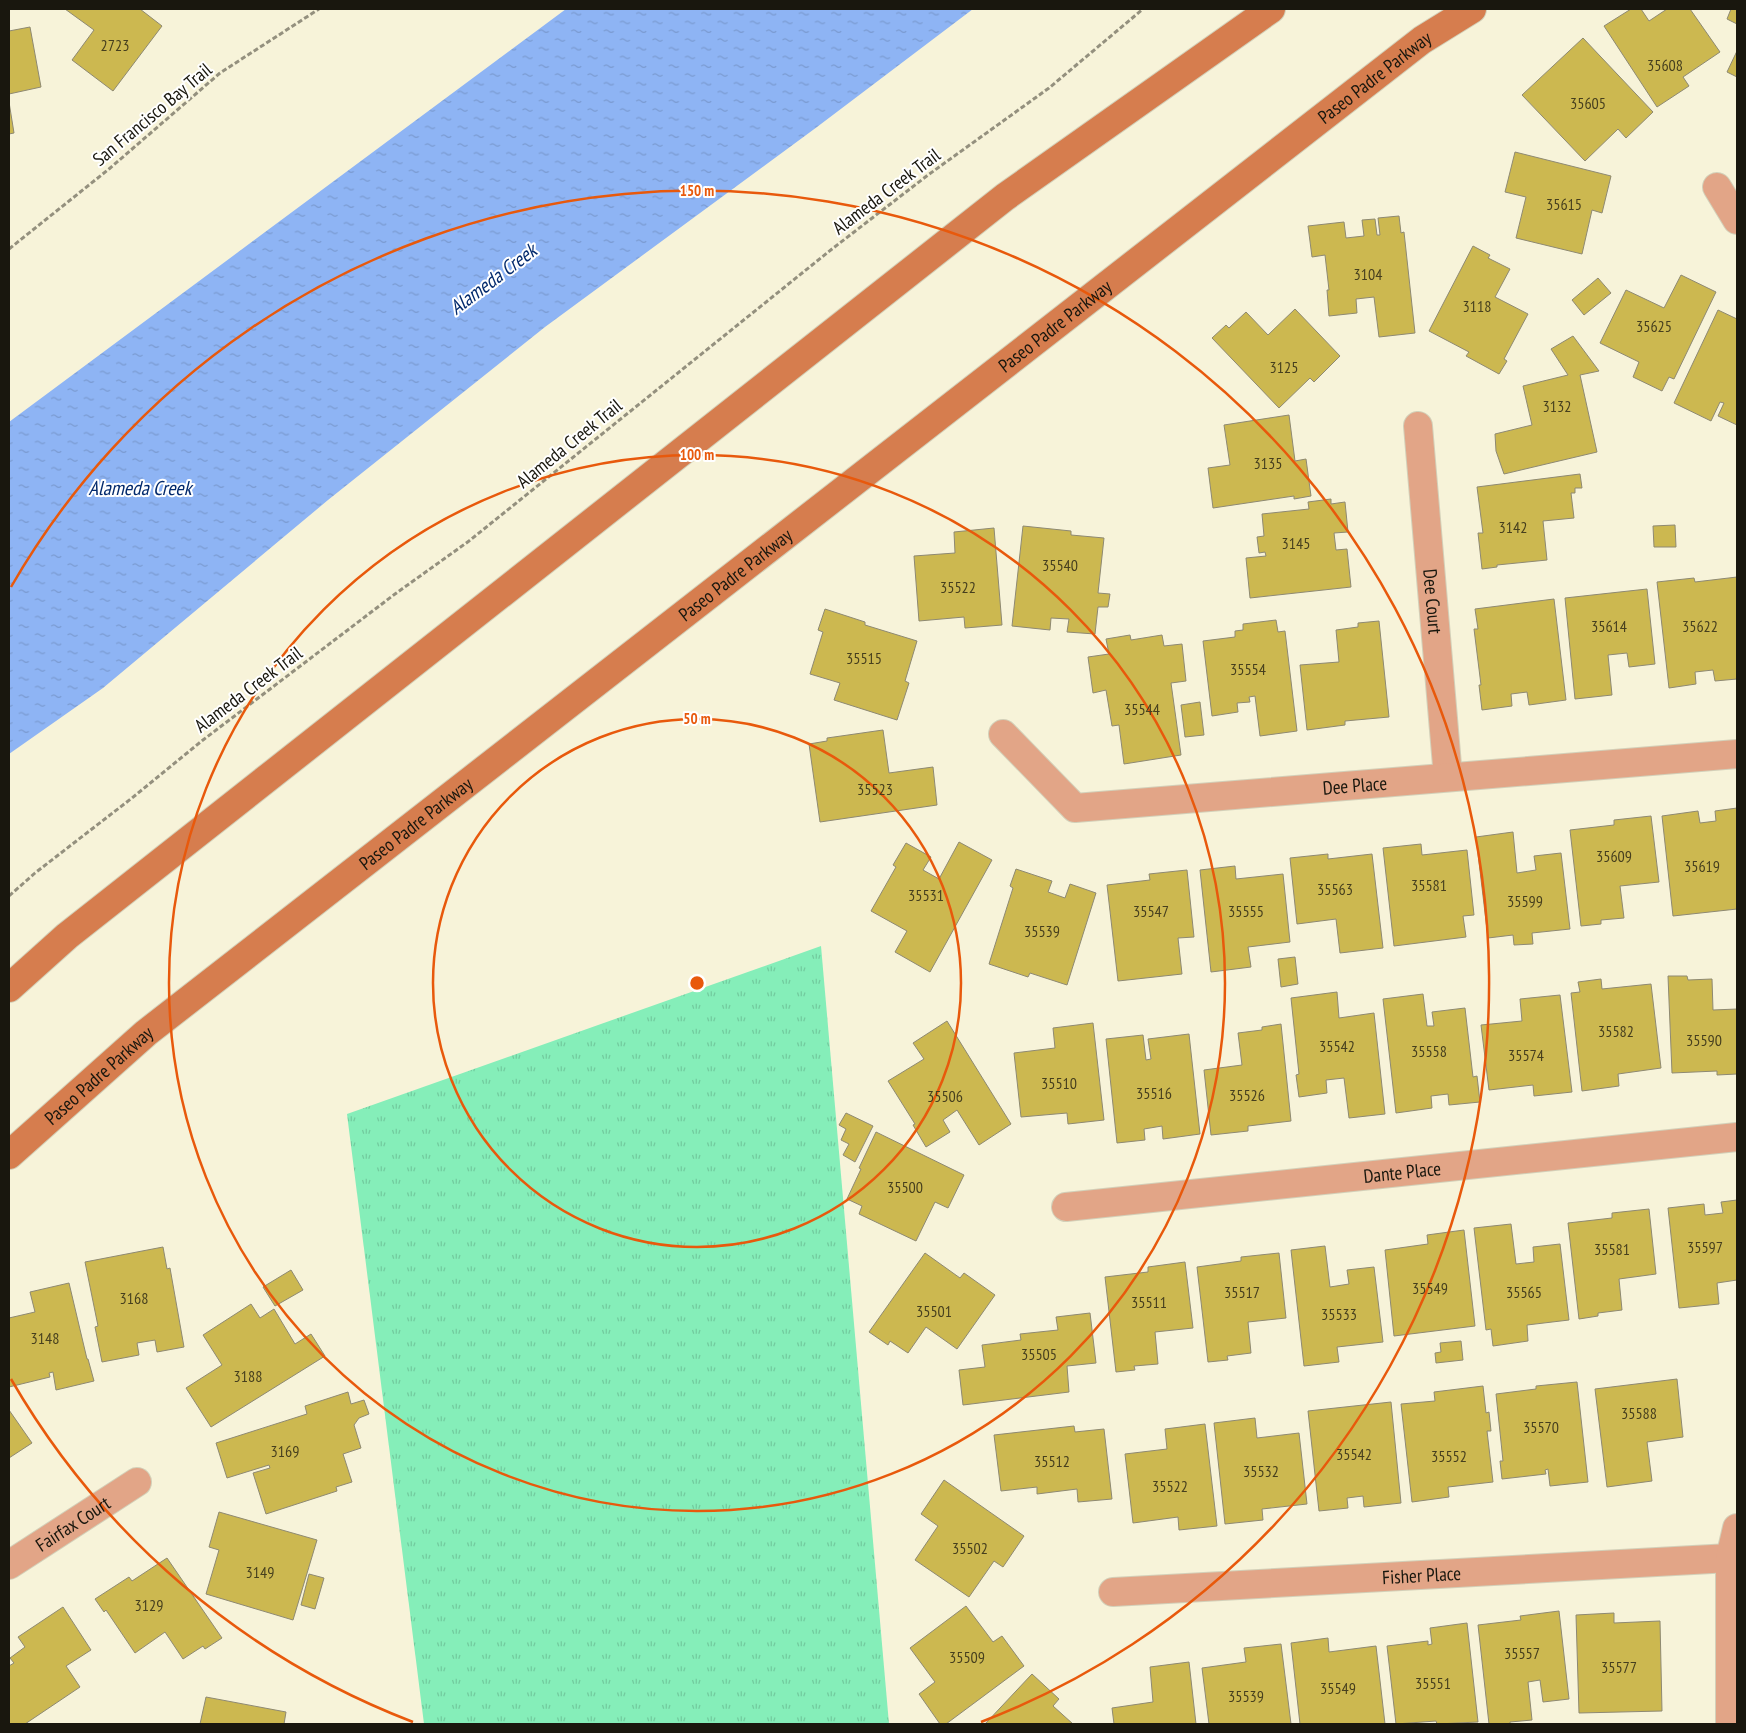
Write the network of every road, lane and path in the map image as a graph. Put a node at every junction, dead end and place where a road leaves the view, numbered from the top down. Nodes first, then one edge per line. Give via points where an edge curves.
1 (319, 9) edge
2 (1143, 9) edge
3 (1271, 9) edge
4 (1472, 9) edge
5 (1716, 187) dead end
6 (1737, 220) edge
7 (9, 249) edge
8 (1418, 426) dead end
9 (1003, 734) dead end
10 (1737, 754) edge
11 (1448, 777) junction
12 (9, 896) edge
13 (9, 988) edge
14 (1737, 1137) edge
15 (9, 1156) edge
16 (1066, 1207) dead end
17 (137, 1482) dead end
18 (1737, 1528) edge
19 (1730, 1558) junction
20 (9, 1565) edge
21 (1113, 1592) dead end
22 (1730, 1724) edge

1 - 7 path, San Francisco Bay Trail via 220,73 109,169
2 - 12 path, Alameda Creek Trail via 1049,88 839,243 469,541 202,740
3 - 13 main road via 1005,197 67,936
4 - 15 main road, Paseo Padre Parkway via 1422,40 146,1033
5 - 6 street
8 - 11 street, Dee Court
9 - 11 street, Dee Place via 1075,808
10 - 11 street, Dee Place
14 - 16 street, Dante Place
17 - 20 street, Fairfax Court
18 - 19 street
19 - 21 street, Fisher Place
19 - 22 street

